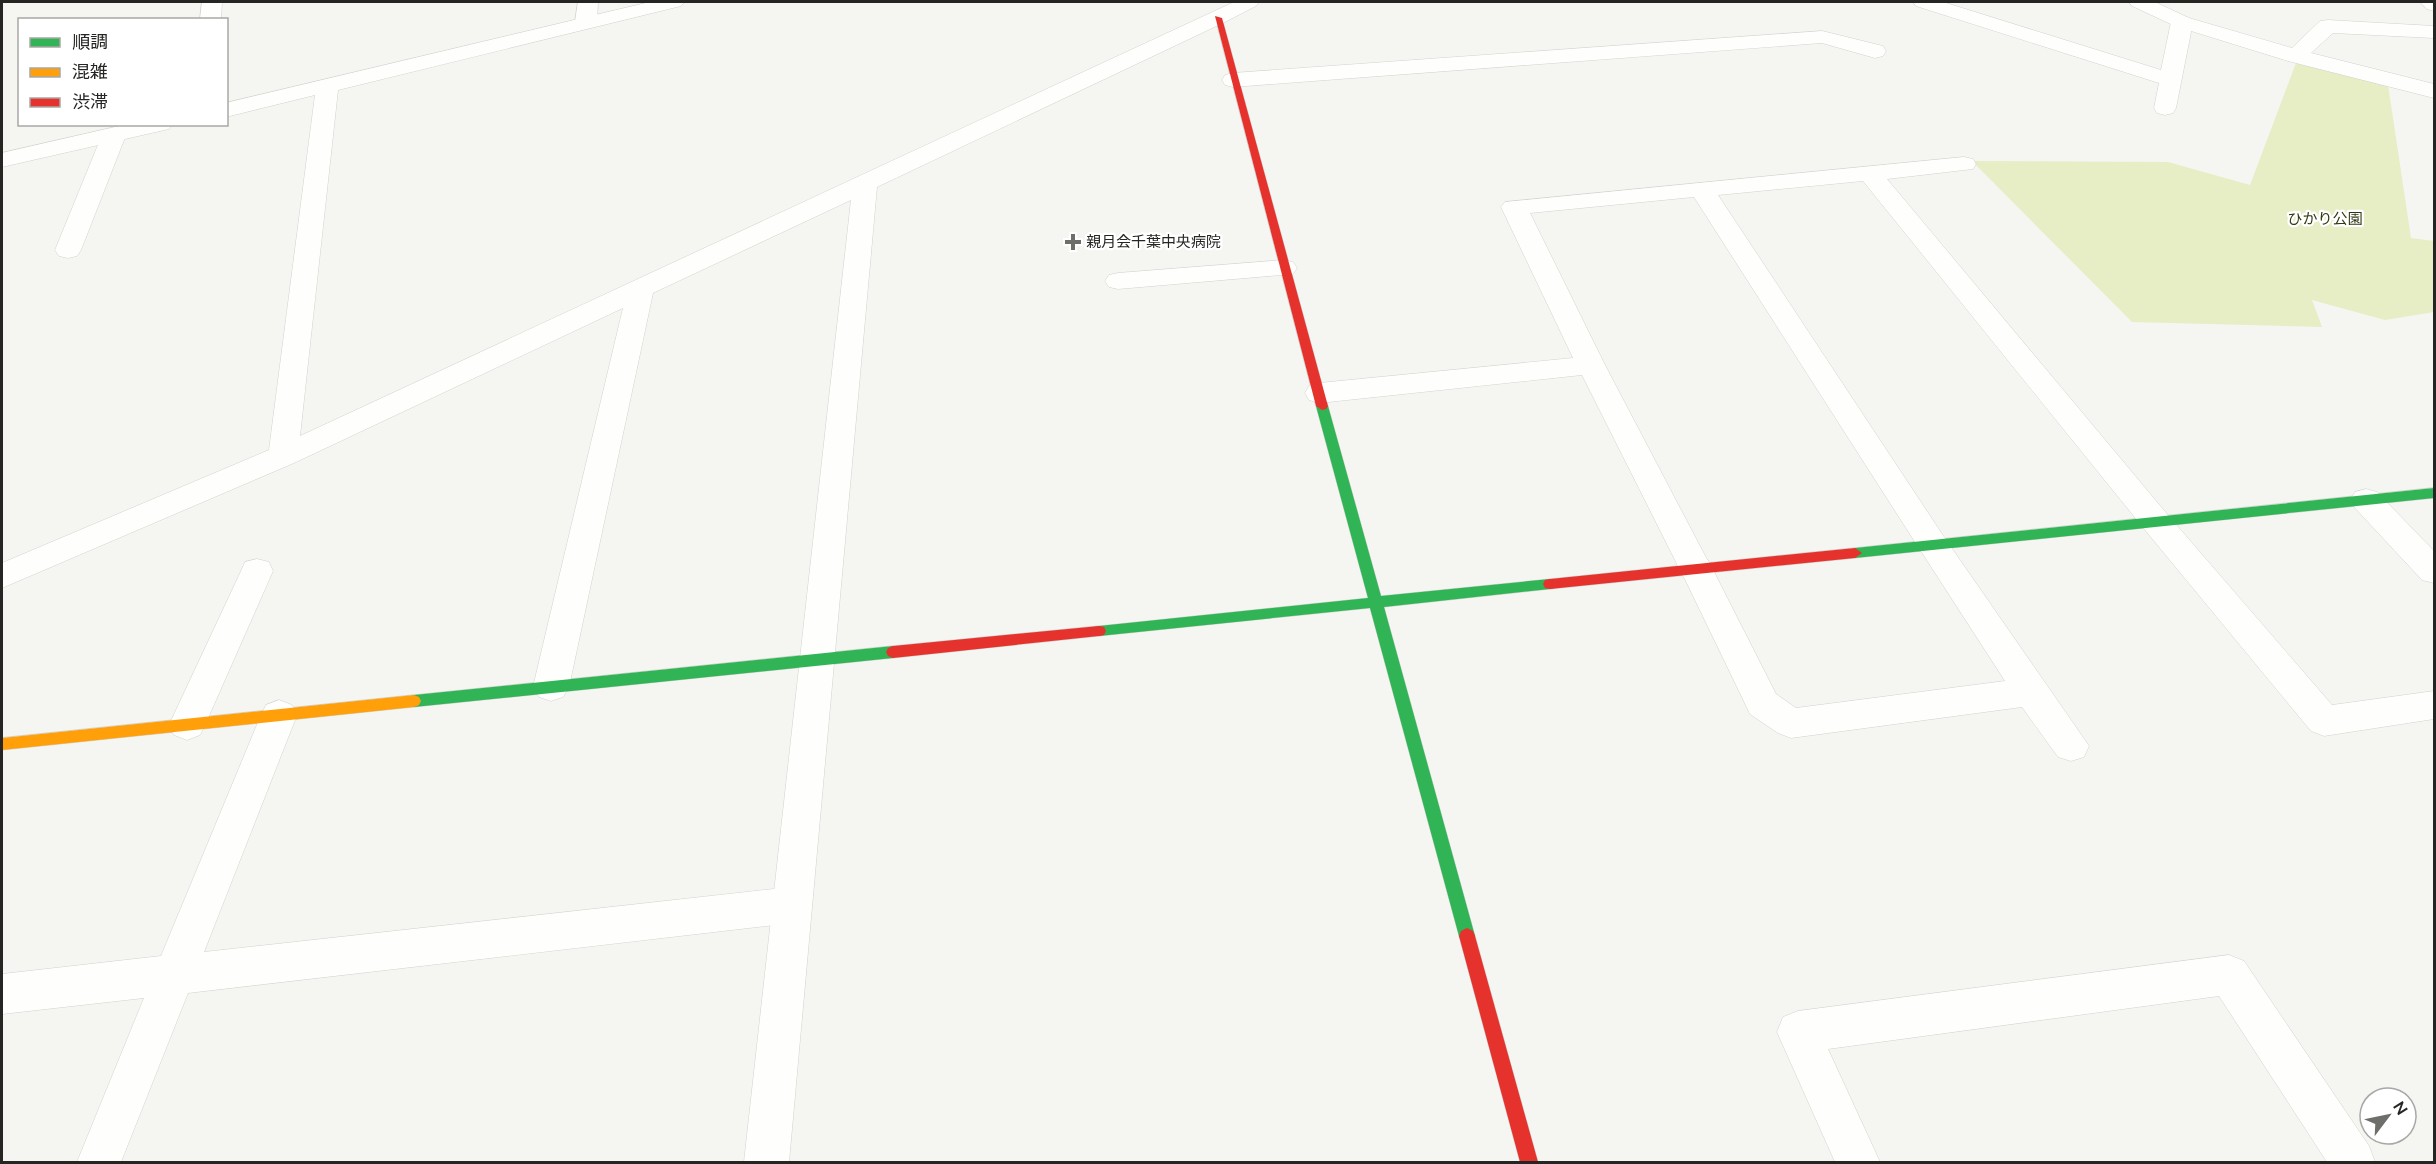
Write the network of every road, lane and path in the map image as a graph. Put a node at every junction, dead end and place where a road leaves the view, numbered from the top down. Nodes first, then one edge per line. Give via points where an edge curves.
1 (212, 2) edge
2 (674, 2) edge
3 (1249, 2) edge
4 (1923, 2) edge
5 (2139, 2) edge
6 (2430, 2) edge
7 (2434, 5) edge
8 (1213, 10) edge
9 (587, 12) edge
10 (210, 18) edge
11 (2182, 22) junction
12 (2434, 32) edge
13 (1875, 51) dead end
14 (2296, 56) junction
15 (1233, 80) junction
16 (2171, 80) junction
17 (327, 87) junction
18 (2434, 91) edge
19 (2165, 108) dead end
20 (228, 110) edge
21 (152, 126) edge
22 (114, 135) junction
23 (2, 160) edge
24 (1964, 164) dead end
25 (1870, 174) junction
26 (865, 184) junction
27 (1702, 190) junction
28 (68, 249) dead end
29 (1284, 268) junction
30 (1118, 281) dead end
31 (641, 287) junction
32 (1590, 365) junction
33 (1318, 393) junction
34 (283, 456) junction
35 (2434, 493) edge
36 (2366, 500) junction
37 (2156, 522) junction
38 (1933, 545) junction
39 (1696, 569) junction
40 (257, 571) dead end
41 (2434, 571) edge
42 (2, 574) edge
43 (1376, 602) junction
44 (817, 660) junction
45 (551, 687) junction
46 (2031, 692) junction
47 (2434, 705) edge
48 (279, 715) junction
49 (187, 725) junction
50 (2, 744) edge
51 (2071, 746) dead end
52 (792, 905) junction
53 (174, 975) junction
54 (2, 994) edge
55 (99, 1162) edge
56 (766, 1162) edge
57 (1529, 1162) edge
58 (1858, 1162) edge
59 (2354, 1162) edge

1 - 10 street
2 - 9 street
3 - 8 street
4 - 16 street
5 - 11 street
6 - 7 street
8 - 15 street
8 - 26 street
9 - 17 street
11 - 14 street
11 - 16 street
12 - 14 street via 2328,26
13 - 15 street via 1822,37
14 - 18 street
15 - 29 street
16 - 19 street
17 - 20 street
17 - 34 street
21 - 22 street
22 - 23 street
22 - 28 street
24 - 25 street
25 - 27 street
25 - 37 street
26 - 31 street
26 - 44 street
27 - 32 street via 1514,207
27 - 38 street
29 - 30 street
29 - 33 street
31 - 34 street
31 - 45 street
32 - 33 street
32 - 39 street
33 - 43 street
34 - 42 street
35 - 36 street
36 - 37 street
36 - 41 street
37 - 38 street
37 - 47 street via 2324,721
38 - 39 street
38 - 46 street
39 - 43 street
39 - 46 street via 1763,704 1791,723
40 - 49 street
43 - 44 street
43 - 57 street
44 - 45 street
44 - 52 street
45 - 48 street
46 - 51 street
48 - 49 street
48 - 53 street
49 - 50 street
52 - 53 street
52 - 56 street
53 - 54 street
53 - 55 street
58 - 59 street via 1798,1032 2229,975

